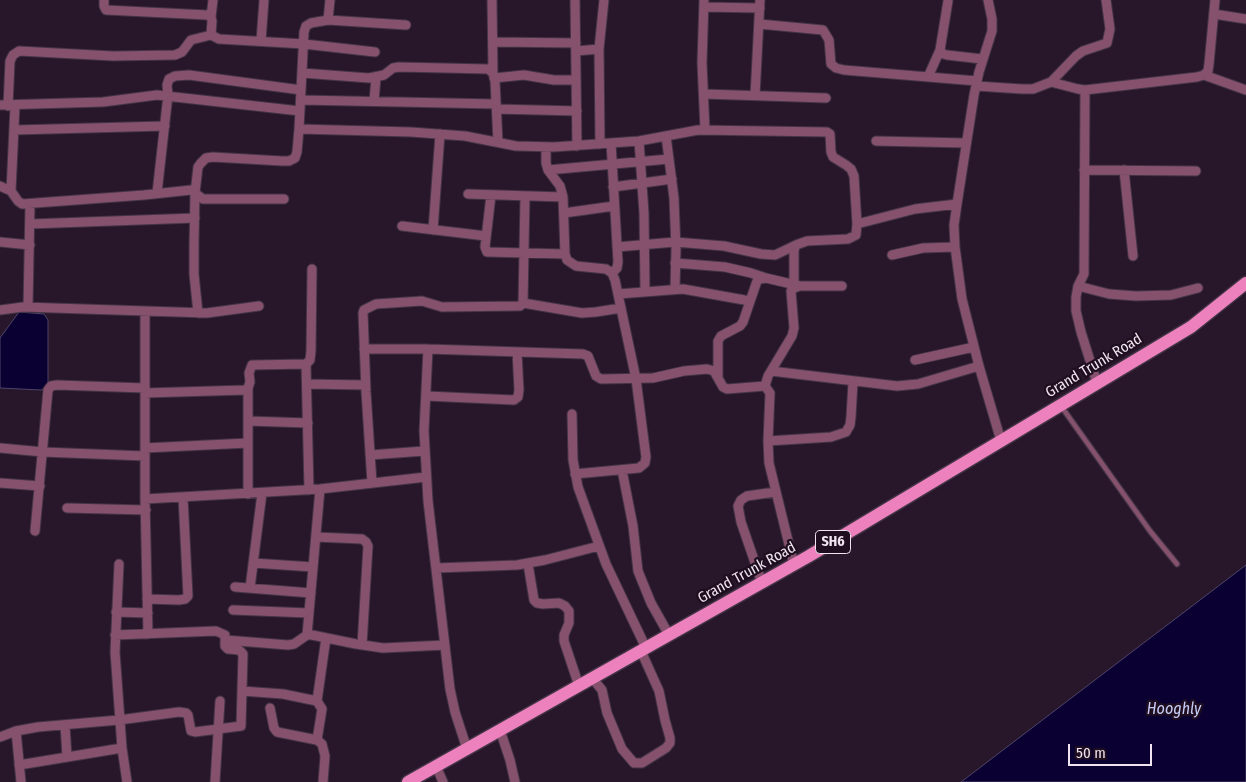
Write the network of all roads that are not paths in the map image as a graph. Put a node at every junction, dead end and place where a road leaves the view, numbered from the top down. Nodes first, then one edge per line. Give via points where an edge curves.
1 (99, 0) edge
2 (104, 0) edge
3 (213, 0) edge
4 (264, 0) edge
5 (330, 0) edge
6 (492, 0) edge
7 (575, 0) edge
8 (604, 0) edge
9 (988, 0) edge
10 (1106, 0) edge
11 (1215, 0) edge
12 (948, 1) edge
13 (704, 4) edge
14 (760, 4) edge
15 (1214, 14) junction
16 (211, 17) junction
17 (1246, 19) edge
18 (328, 20) junction
19 (759, 24) junction
20 (406, 25) dead end
21 (211, 35) junction
22 (261, 41) junction
23 (493, 42) junction
24 (304, 44) junction
25 (576, 47) junction
26 (600, 49) junction
27 (940, 50) junction
28 (375, 52) dead end
29 (982, 59) junction
30 (302, 73) junction
31 (494, 75) junction
32 (1204, 75) junction
33 (928, 77) junction
34 (376, 78) junction
35 (576, 80) junction
36 (1051, 82) junction
37 (976, 83) junction
38 (301, 90) junction
39 (1086, 90) junction
40 (1246, 90) edge
41 (704, 94) junction
42 (168, 95) junction
43 (755, 96) junction
44 (826, 98) dead end
45 (301, 100) junction
46 (374, 101) junction
47 (8, 105) edge
48 (497, 106) junction
49 (300, 110) junction
50 (577, 111) junction
51 (165, 126) junction
52 (299, 129) junction
53 (14, 130) junction
54 (705, 130) junction
55 (440, 134) junction
56 (666, 136) junction
57 (639, 141) junction
58 (876, 141) dead end
59 (498, 142) junction
60 (610, 143) junction
61 (966, 143) junction
62 (600, 144) junction
63 (577, 146) junction
64 (546, 147) junction
65 (669, 159) junction
66 (640, 162) junction
67 (612, 164) junction
68 (548, 170) junction
69 (1084, 170) junction
70 (1124, 170) junction
71 (1196, 171) dead end
72 (672, 179) junction
73 (643, 184) junction
74 (0, 186) edge
75 (613, 187) junction
76 (11, 191) junction
77 (157, 193) junction
78 (195, 193) junction
79 (468, 194) dead end
80 (491, 195) junction
81 (525, 196) junction
82 (563, 197) junction
83 (284, 199) dead end
84 (30, 204) junction
85 (957, 204) junction
86 (614, 206) junction
87 (564, 213) junction
88 (195, 218) junction
89 (30, 224) junction
90 (857, 224) junction
91 (402, 226) dead end
92 (433, 230) junction
93 (486, 236) junction
94 (0, 242) edge
95 (675, 242) junction
96 (644, 244) junction
97 (30, 245) junction
98 (796, 245) junction
99 (617, 247) junction
100 (954, 247) junction
101 (525, 253) junction
102 (565, 254) junction
103 (892, 255) dead end
104 (1133, 256) dead end
105 (675, 264) junction
106 (312, 269) dead end
107 (612, 274) junction
108 (766, 278) junction
109 (1246, 283) edge
110 (797, 285) junction
111 (842, 286) dead end
112 (1078, 286) junction
113 (1198, 288) dead end
114 (675, 290) junction
115 (645, 292) junction
116 (618, 294) junction
117 (750, 301) junction
118 (522, 303) junction
119 (259, 306) dead end
120 (28, 307) junction
121 (621, 308) junction
122 (0, 310) edge
123 (144, 312) junction
124 (198, 313) junction
125 (974, 347) junction
126 (364, 349) junction
127 (428, 349) junction
128 (517, 352) junction
129 (915, 360) dead end
130 (306, 364) junction
131 (979, 366) junction
132 (771, 371) junction
133 (718, 377) junction
134 (636, 379) junction
135 (853, 382) junction
136 (1097, 383) junction
137 (307, 384) junction
138 (365, 385) junction
139 (765, 386) junction
140 (248, 388) junction
141 (145, 390) junction
142 (426, 396) junction
143 (1060, 405) junction
144 (572, 414) dead end
145 (248, 421) junction
146 (308, 423) junction
147 (768, 441) junction
148 (1001, 441) junction
149 (248, 443) junction
150 (0, 448) edge
151 (424, 451) junction
152 (43, 452) junction
153 (145, 452) junction
154 (370, 455) junction
155 (622, 470) junction
156 (575, 474) junction
157 (426, 477) junction
158 (0, 483) edge
159 (372, 484) junction
160 (40, 486) junction
161 (320, 489) junction
162 (309, 490) junction
163 (775, 492) junction
164 (262, 493) junction
165 (248, 494) junction
166 (183, 497) junction
167 (145, 499) junction
168 (67, 508) dead end
169 (146, 510) junction
170 (35, 531) dead end
171 (316, 537) junction
172 (599, 546) junction
173 (253, 563) junction
174 (119, 564) dead end
175 (528, 564) junction
176 (1177, 564) dead end
177 (794, 565) junction
178 (313, 567) junction
179 (436, 568) junction
180 (762, 582) junction
181 (235, 587) dead end
182 (250, 588) junction
183 (311, 593) junction
184 (147, 599) junction
185 (233, 610) dead end
186 (116, 612) junction
187 (309, 612) junction
188 (148, 613) junction
189 (148, 634) junction
190 (115, 635) junction
191 (307, 635) junction
192 (669, 635) junction
193 (326, 638) junction
194 (225, 640) junction
195 (362, 645) junction
196 (445, 645) junction
197 (643, 650) junction
198 (592, 678) junction
199 (579, 686) junction
200 (242, 691) junction
201 (220, 701) dead end
202 (317, 701) junction
203 (270, 708) dead end
204 (120, 720) junction
205 (65, 725) junction
206 (218, 728) junction
207 (500, 730) junction
208 (16, 731) junction
209 (0, 737) edge
210 (317, 740) junction
211 (122, 748) junction
212 (466, 749) junction
213 (67, 757) junction
214 (20, 765) junction
215 (436, 766) junction
216 (21, 782) edge
217 (127, 782) edge
218 (215, 782) edge
219 (323, 782) edge
220 (408, 782) edge
221 (443, 782) edge
222 (515, 782) edge

1 - 2 street
2 - 16 street via 106,10
3 - 16 street
4 - 22 street
5 - 18 street
6 - 23 street
7 - 25 street
8 - 26 street
9 - 29 street via 992,31
10 - 36 street via 1110,29 1107,43 1076,56
11 - 15 street
12 - 27 street
13 - 14 street
13 - 41 street
14 - 19 street
15 - 17 street
15 - 32 street via 1208,71
16 - 21 street
18 - 20 street
18 - 24 street via 311,22 306,26
19 - 33 street via 823,30 829,40 831,64 836,68
19 - 43 street
21 - 22 street
21 - 47 street via 191,40 182,52 175,54 113,56 19,51 10,60
22 - 24 street
23 - 25 street
23 - 31 street
24 - 28 street
24 - 30 street
25 - 26 street
25 - 35 street
26 - 62 street
27 - 29 street via 947,56
27 - 33 street
29 - 37 street
30 - 34 street
30 - 38 street
31 - 34 street via 488,69 476,67 399,67
31 - 35 street
31 - 48 street
32 - 39 street
32 - 40 street
33 - 37 street
34 - 46 street
35 - 50 street
36 - 37 street via 1022,90
36 - 39 street
37 - 61 street
38 - 42 street via 181,75 169,79
38 - 45 street
39 - 69 street
41 - 43 street
41 - 54 street
42 - 47 street via 103,102
42 - 49 street
42 - 51 street
43 - 44 street
45 - 46 street
45 - 49 street
46 - 48 street
47 - 53 street
48 - 50 street
48 - 59 street
49 - 52 street
50 - 63 street
51 - 53 street
51 - 77 street
52 - 55 street
52 - 78 street via 297,152 289,161 206,158 198,167
53 - 76 street
54 - 56 street
54 - 90 street via 821,131 830,134 833,158 851,169 854,176
55 - 59 street
55 - 92 street
56 - 57 street
56 - 65 street
57 - 60 street
57 - 66 street
58 - 61 street
59 - 64 street
60 - 62 street
60 - 67 street
61 - 85 street
62 - 63 street
63 - 64 street
64 - 68 street
65 - 66 street
65 - 72 street
66 - 67 street
66 - 73 street
67 - 68 street
67 - 75 street
68 - 82 street via 560,186
69 - 70 street
69 - 112 street via 1084,274
70 - 71 street
70 - 104 street
72 - 73 street
72 - 95 street
73 - 75 street
73 - 96 street
74 - 76 street
75 - 86 street
76 - 84 street via 22,204
77 - 78 street via 184,190
77 - 84 street
78 - 83 street via 203,199 212,200
78 - 88 street
79 - 80 street
80 - 81 street
80 - 93 street
81 - 82 street
81 - 101 street
82 - 87 street
84 - 89 street
85 - 90 street via 915,209
85 - 100 street
86 - 87 street
86 - 99 street
87 - 102 street
88 - 89 street
88 - 124 street via 194,274
89 - 97 street
90 - 98 street via 853,238 807,241
91 - 92 street
92 - 93 street
93 - 101 street via 487,252
94 - 97 street
95 - 96 street
95 - 98 street via 724,246 768,255
95 - 105 street
96 - 99 street
96 - 115 street
97 - 120 street
98 - 110 street
99 - 107 street via 617,268
100 - 103 street via 923,248
100 - 125 street via 960,290
101 - 102 street
101 - 118 street
102 - 107 street via 567,260 576,266 606,269
105 - 108 street via 725,267
105 - 114 street
106 - 130 street via 311,352
107 - 116 street
108 - 110 street
108 - 117 street via 757,281
109 - 136 main road, Grand Trunk Road / SH6 via 1191,326
110 - 111 street
110 - 132 street via 792,291 792,336
112 - 113 street via 1109,294 1136,296 1171,295
112 - 136 street via 1078,323
114 - 115 street
114 - 117 street
115 - 116 street
116 - 121 street
117 - 133 street via 744,322 720,336
118 - 121 street via 582,313
118 - 126 street via 514,307 442,307 422,301 376,304 363,313
119 - 124 street
120 - 122 street
120 - 123 street
121 - 134 street
123 - 124 street
123 - 141 street
125 - 129 street
125 - 131 street
126 - 127 street
126 - 138 street
127 - 128 street
127 - 142 street
128 - 134 street via 583,354 588,356 596,376 601,379
128 - 142 street via 519,390 514,400
130 - 137 street
130 - 140 street via 252,365
131 - 135 street via 908,385
131 - 148 street
132 - 135 street
132 - 139 street
133 - 134 street via 714,371 696,369
133 - 139 street via 727,389
134 - 155 street via 646,457 639,468
135 - 147 street via 852,417 846,432 831,437
136 - 143 main road, Grand Trunk Road / SH6
137 - 138 street
137 - 146 street
138 - 154 street
139 - 147 street via 770,393
140 - 141 street via 238,391
140 - 145 street
141 - 152 street via 51,386 46,396
141 - 153 street
142 - 151 street
143 - 148 main road, Grand Trunk Road / SH6
143 - 176 lane
144 - 156 street
145 - 146 street
145 - 149 street
146 - 162 street
147 - 163 street
148 - 177 main road, Grand Trunk Road / SH6
149 - 153 street
149 - 165 street
150 - 152 street
151 - 154 street
151 - 157 street
152 - 153 street
152 - 160 street
153 - 167 street
154 - 159 street
155 - 156 street
155 - 192 street via 638,570
156 - 172 street
157 - 159 street
157 - 179 street
158 - 160 street
159 - 161 street
160 - 170 street
161 - 162 street
161 - 171 street
162 - 164 street
163 - 177 street
163 - 180 street via 747,496 738,506
164 - 165 street
164 - 173 street
165 - 166 street
166 - 167 street
166 - 184 street via 188,596 178,600
167 - 169 street
168 - 169 street
169 - 184 street
171 - 178 street
171 - 195 street via 362,539 368,546
172 - 175 street
172 - 197 street
173 - 178 street
173 - 182 street
174 - 186 street
175 - 179 street
175 - 199 street via 534,600 543,604 559,603 569,611 564,641
177 - 180 main road, Grand Trunk Road / SH6
178 - 183 street
179 - 196 street
180 - 192 main road, Grand Trunk Road / SH6
181 - 182 street
182 - 183 street
183 - 187 street
184 - 188 street
185 - 187 street
186 - 188 street
186 - 190 street
187 - 191 street
188 - 189 street
189 - 190 street
189 - 194 street via 216,631 225,635
190 - 204 street
191 - 193 street
191 - 194 street via 288,645
192 - 197 main road, Grand Trunk Road / SH6
193 - 195 street
193 - 202 street
194 - 200 street via 228,649 239,650 243,654
195 - 196 street via 383,648
196 - 212 street via 452,701
197 - 198 main road, Grand Trunk Road / SH6
197 - 198 street via 659,690 670,738 666,748 642,763 634,763 622,749 607,713 602,690
198 - 199 main road, Grand Trunk Road / SH6
199 - 207 main road, Grand Trunk Road / SH6
200 - 202 street
200 - 206 street via 241,726
201 - 206 street
202 - 210 street via 322,709
203 - 210 street via 277,732
204 - 205 street
204 - 206 street via 186,712 191,731
204 - 211 street
205 - 208 street
205 - 213 street
206 - 218 street
207 - 212 main road, Grand Trunk Road / SH6
207 - 222 street
208 - 209 street
208 - 214 street
210 - 219 street via 324,749
211 - 213 street
211 - 217 street
212 - 215 main road, Grand Trunk Road / SH6
213 - 214 street
214 - 216 street
215 - 220 main road, Grand Trunk Road / SH6
215 - 221 street

